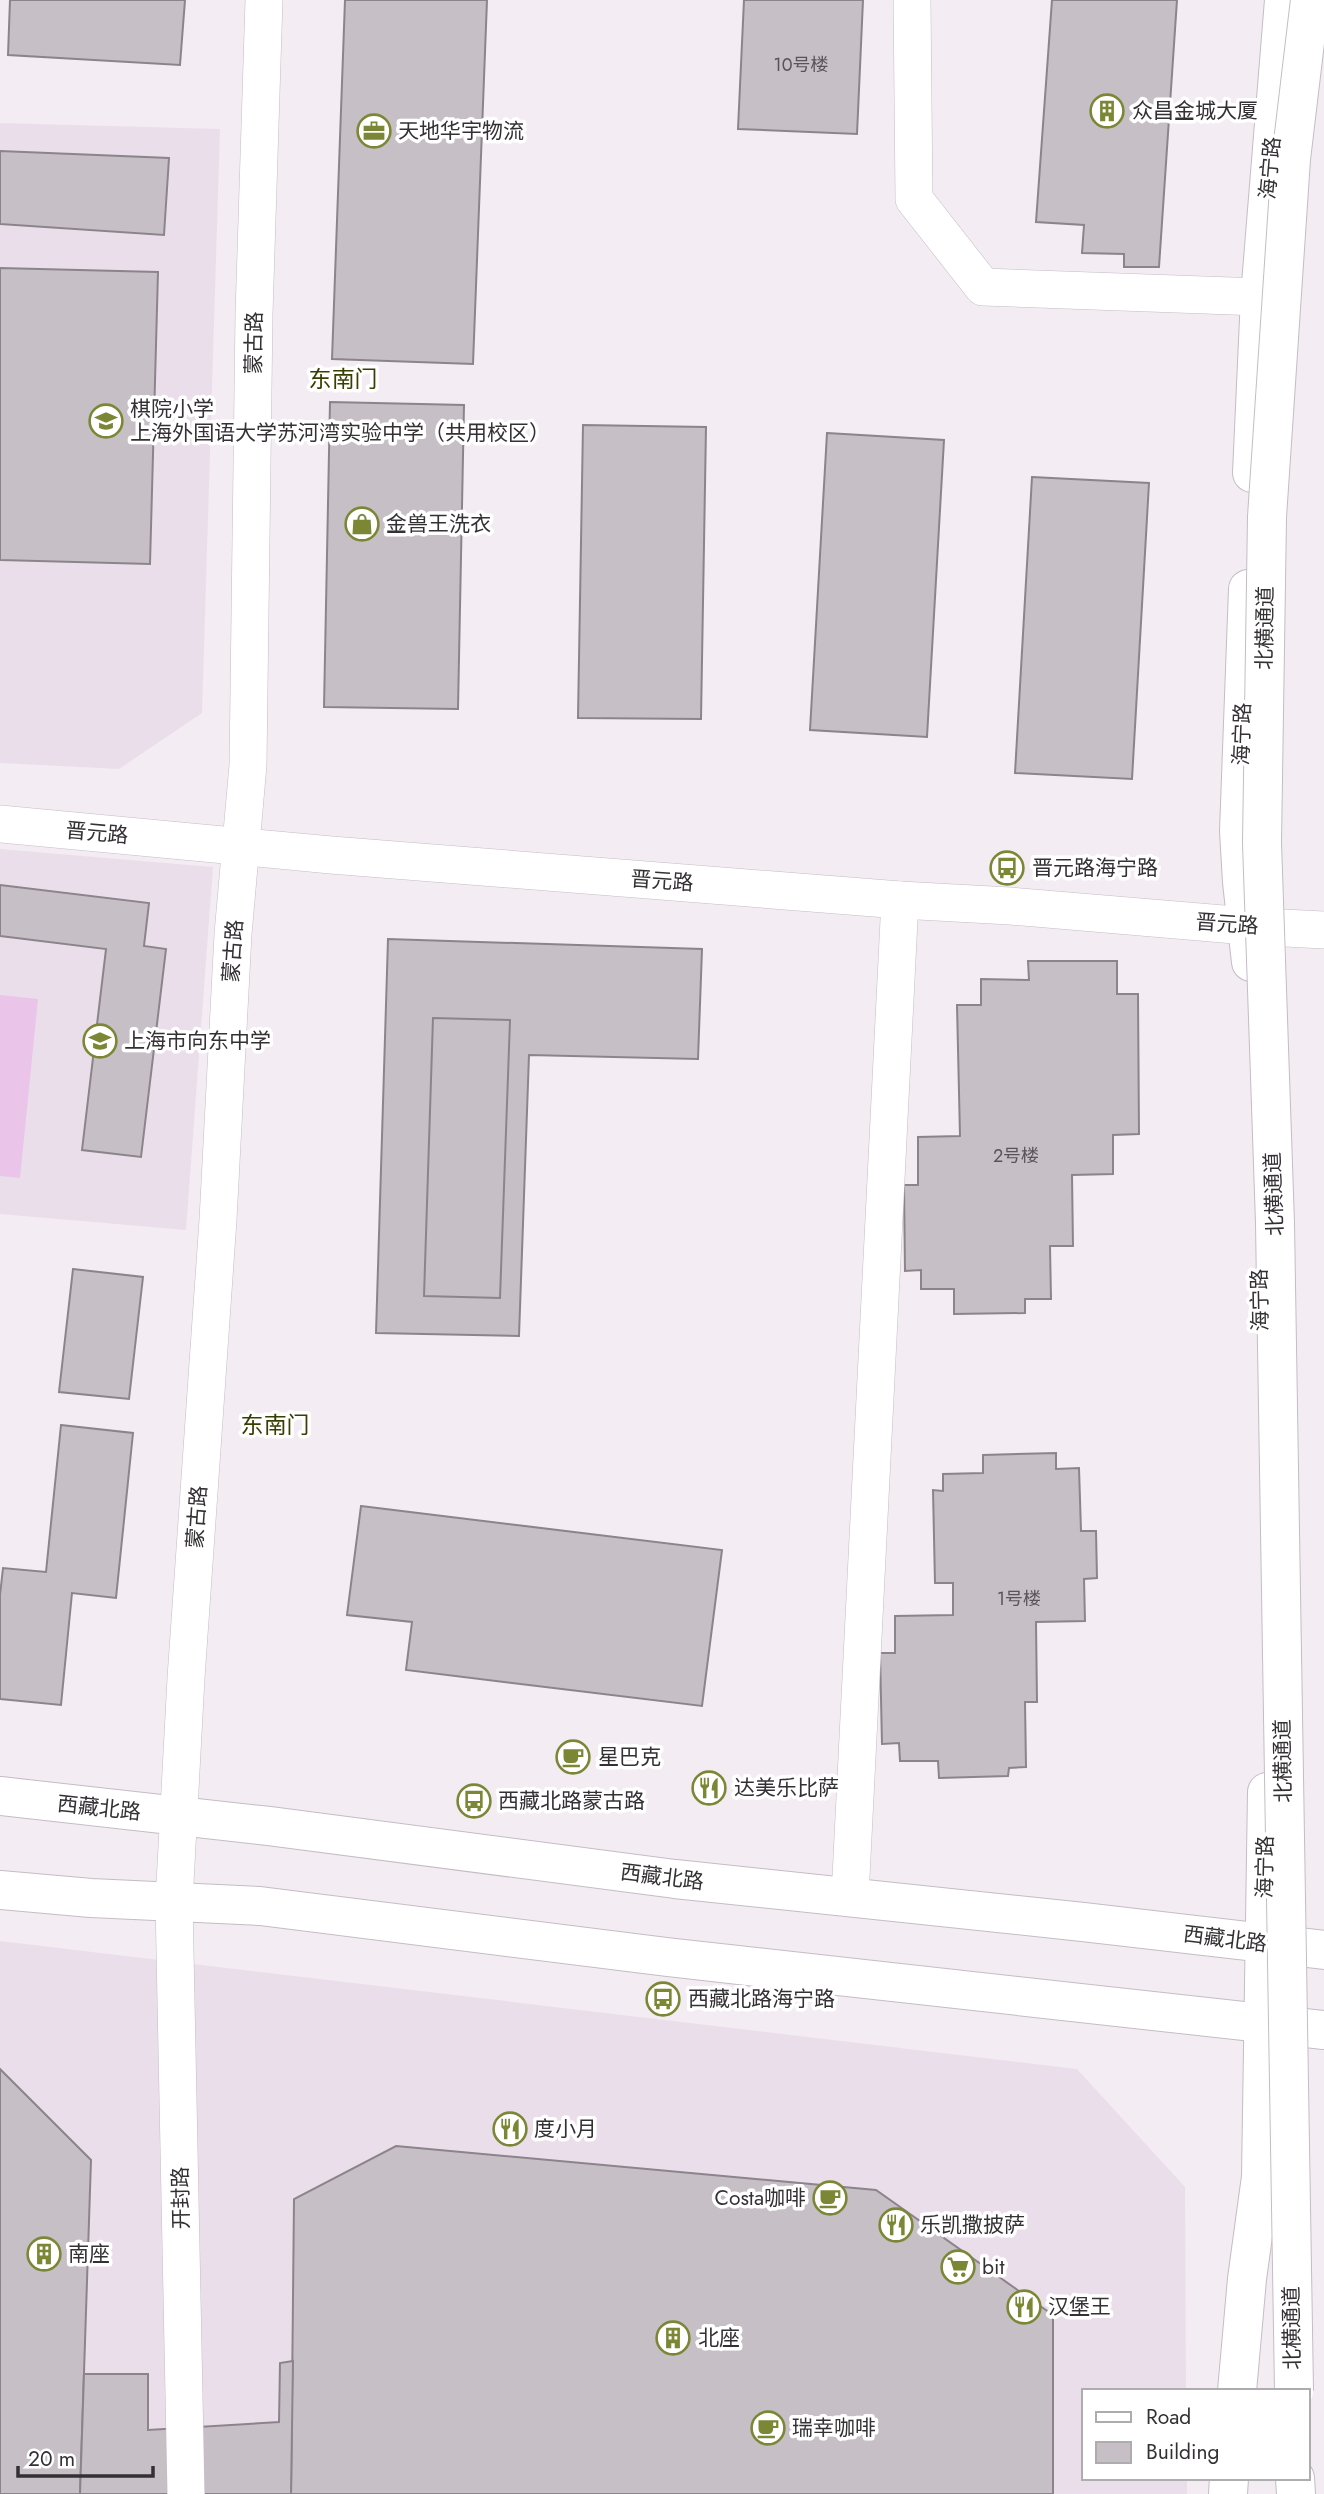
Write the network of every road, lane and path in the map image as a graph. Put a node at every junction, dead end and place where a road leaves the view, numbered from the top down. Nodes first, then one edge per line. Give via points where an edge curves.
1 (264, 0) edge
2 (912, 0) edge
3 (1284, 0) edge
4 (1310, 0) edge
5 (1259, 297) junction
6 (0, 824) edge
7 (242, 847) junction
8 (900, 900) junction
9 (1247, 926) junction
10 (1324, 930) edge
11 (0, 1796) edge
12 (178, 1816) junction
13 (0, 1890) edge
14 (850, 1897) junction
15 (174, 1902) junction
16 (1264, 1943) junction
17 (1324, 1950) edge
18 (1264, 2025) junction
19 (1324, 2031) edge
20 (1237, 2389) edge
21 (1294, 2389) edge
22 (186, 2494) edge

1 - 7 street, 蒙古路 via 248,765
2 - 5 street via 914,198 983,287
3 - 5 main road, 海宁路
4 - 21 main road, 北横通道, bridge via 1291,159 1266,517 1262,843 1275,1223
5 - 9 main road, 海宁路 via 1239,831
6 - 7 street, 晋元路
7 - 8 street, 晋元路
7 - 12 street, 蒙古路
8 - 9 street, 晋元路
8 - 14 street
9 - 10 street, 晋元路
9 - 16 main road, 海宁路 via 1256,1018 1267,1783
11 - 12 main road, 西藏北路
12 - 14 main road, 西藏北路 via 674,1880
12 - 15 street, 蒙古路
13 - 15 main road
14 - 16 main road, 西藏北路
15 - 18 main road via 260,1906
15 - 22 street, 开封路
16 - 17 main road, 西藏北路
16 - 18 main road, 海宁路
18 - 19 main road
18 - 20 main road, 海宁路 via 1261,2177

